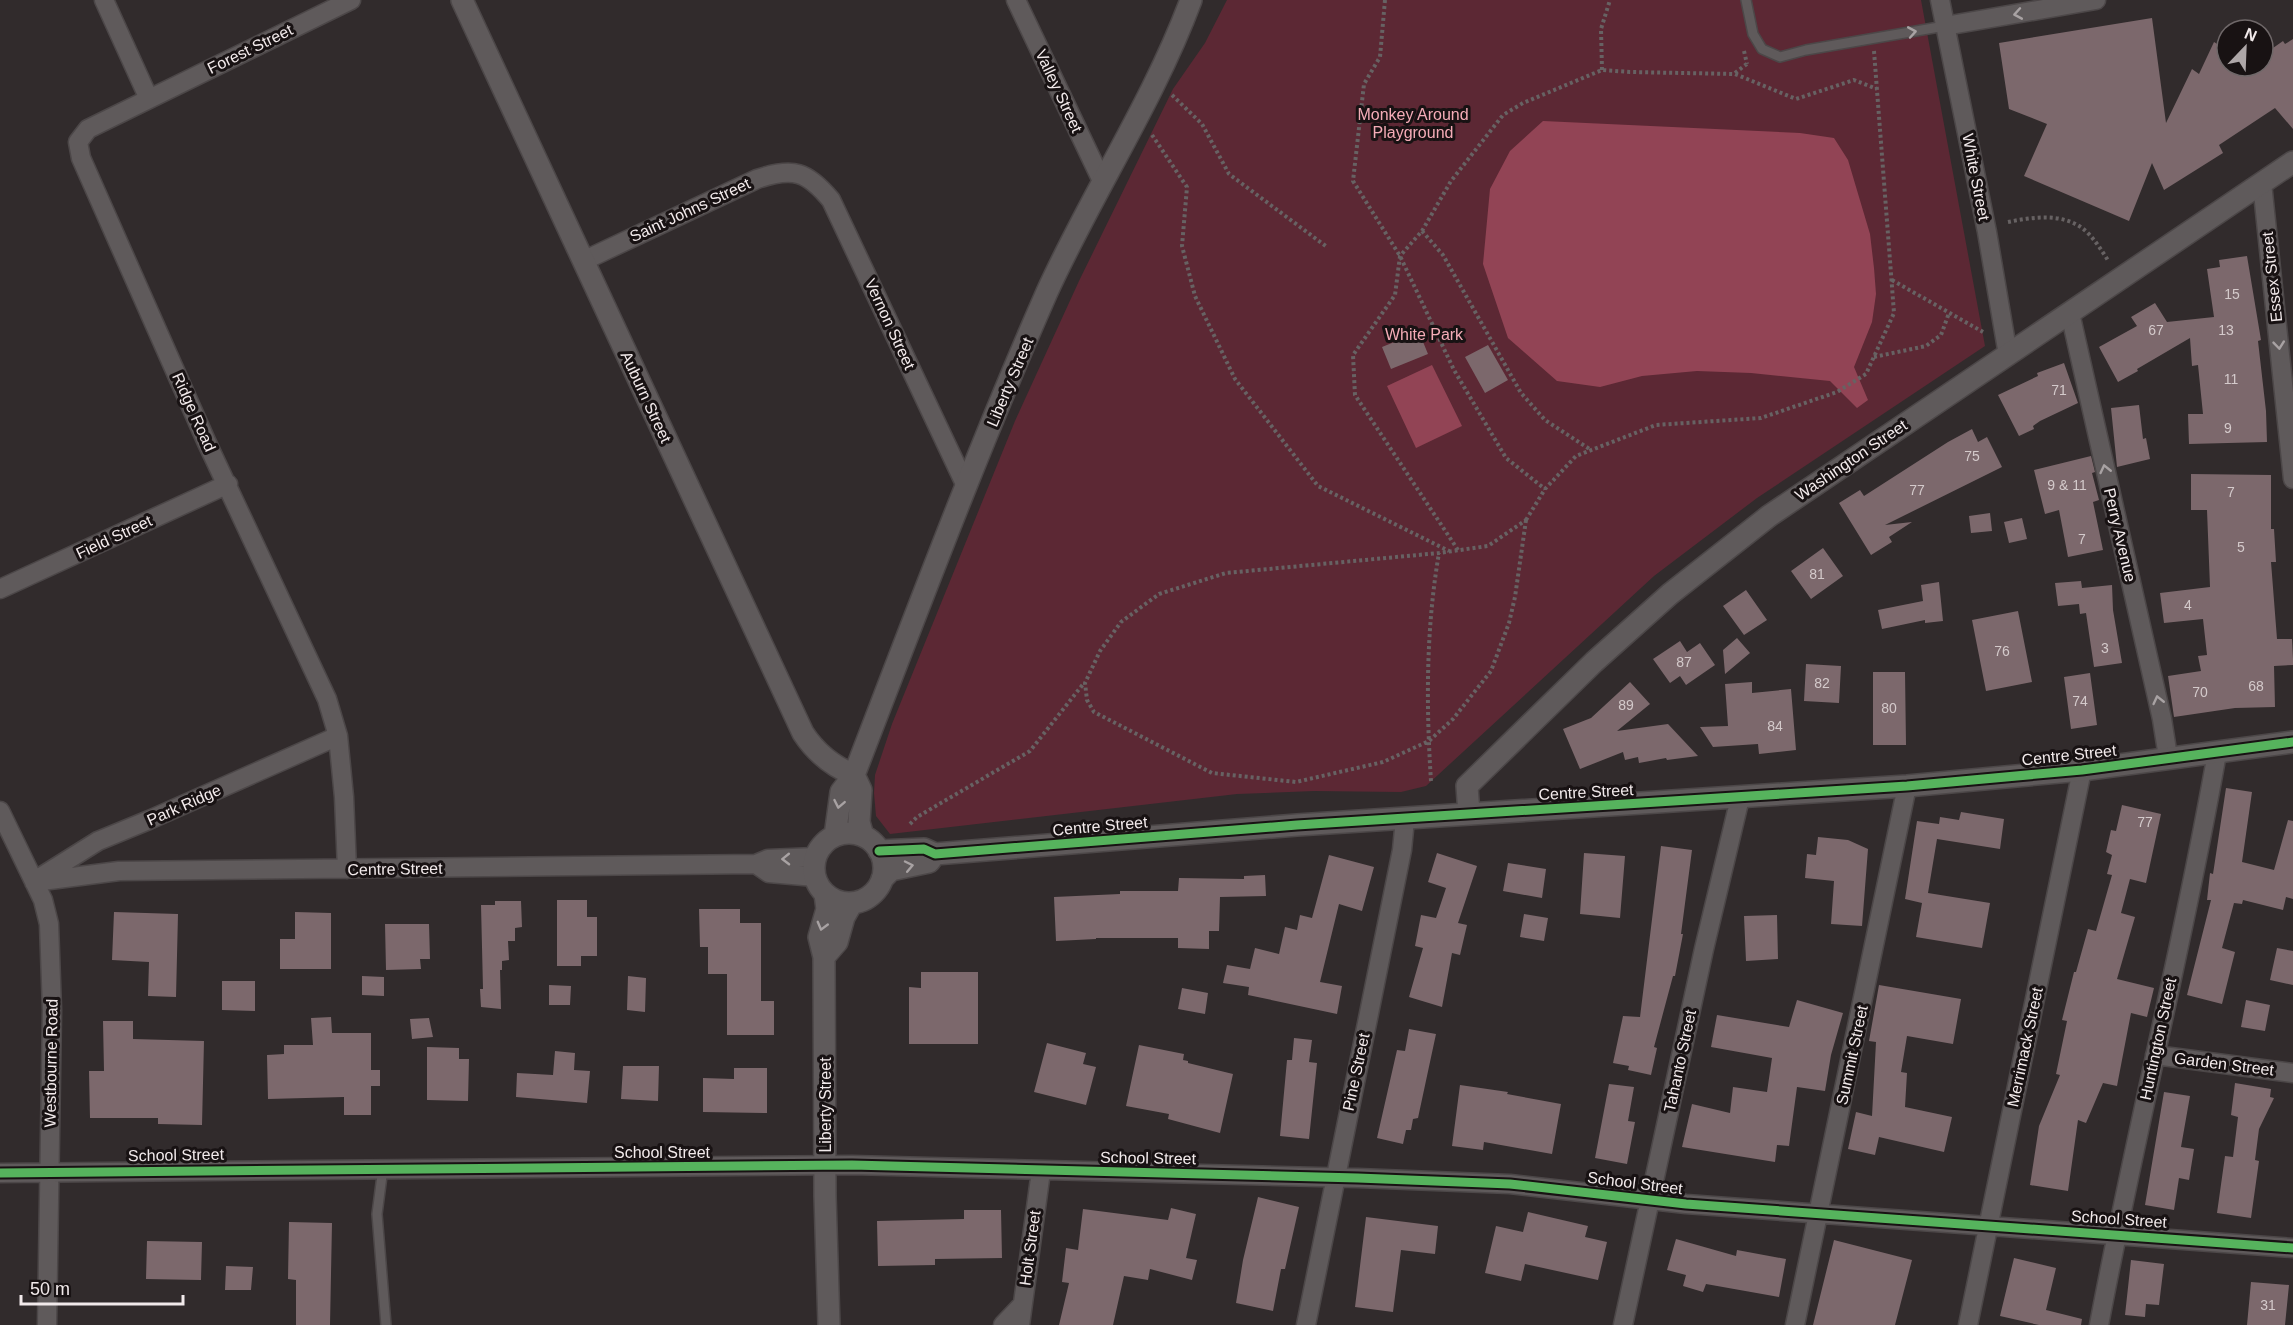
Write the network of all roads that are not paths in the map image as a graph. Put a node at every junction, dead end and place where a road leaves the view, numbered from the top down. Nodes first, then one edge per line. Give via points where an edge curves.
1 (104, 0) edge
2 (351, 0) edge
3 (462, 0) edge
4 (1016, 0) edge
5 (1191, 0) edge
6 (1746, 0) edge
7 (1940, 0) edge
8 (2096, 0) edge
9 (1945, 26) junction
10 (149, 99) junction
11 (2293, 162) edge
12 (800, 173) joint
13 (1102, 181) junction
14 (2262, 183) junction
15 (583, 261) junction
16 (2070, 313) junction
17 (2008, 355) junction
18 (2293, 479) edge
19 (228, 484) junction
20 (966, 486) junction
21 (0, 589) edge
22 (338, 736) junction
23 (2293, 742) edge
24 (2217, 753) junction
25 (2168, 757) junction
26 (2082, 770) junction
27 (854, 776) junction
28 (1907, 786) junction
29 (1740, 798) junction
30 (0, 811) edge
31 (1468, 814) junction
32 (1405, 819) junction
33 (834, 836) junction
34 (863, 836) junction
35 (879, 851) junction
36 (935, 854) junction
37 (347, 869) junction
38 (819, 876) junction
39 (882, 879) junction
40 (34, 882) junction
41 (852, 903) junction
42 (824, 957) junction
43 (2155, 1055) junction
44 (2293, 1073) edge
45 (825, 1165) junction
46 (383, 1168) junction
47 (1041, 1171) junction
48 (0, 1173) edge
49 (49, 1174) junction
50 (1335, 1178) junction
51 (1649, 1200) junction
52 (1818, 1215) junction
53 (1988, 1225) junction
54 (2116, 1234) junction
55 (2293, 1248) edge
56 (1022, 1305) junction
57 (47, 1325) edge
58 (386, 1325) edge
59 (829, 1325) edge
60 (1003, 1325) edge
61 (1020, 1325) edge
62 (1305, 1325) edge
63 (1623, 1325) edge
64 (1795, 1325) edge
65 (1968, 1325) edge
66 (2099, 1325) edge

1 - 10 street
2 - 10 street, Forest Street
3 - 15 street, Auburn Street
4 - 13 street, Valley Street
5 - 13 street, Liberty Street via 1152,91
6 -> 9 lane via 1753,34 1762,49 1780,57
7 - 9 street, White Street
8 -> 9 street
9 - 17 street, White Street
10 - 19 street, Ridge Road via 88,129 78,142 81,158
11 - 14 street, Washington Street
12 - 15 street, Saint Johns Street via 776,173 757,179
12 - 20 street, Vernon Street via 831,200
13 - 20 street, Liberty Street via 1048,291
14 - 16 street, Washington Street
14 -> 18 street, Essex Street
15 - 27 street, Auburn Street via 803,733 820,755
16 - 17 street, Washington Street
25 -> 16 street, Perry Avenue
17 - 31 street, Washington Street via 1769,516 1670,594 1467,786
19 - 21 street, Field Street
19 - 22 street, Ridge Road via 327,699
20 - 27 street, Liberty Street
22 - 37 street, Ridge Road
22 - 40 street, Park Ridge via 98,841
23 - 24 street, Centre Street
24 - 25 street, Centre Street
24 - 43 street, Huntington Street
25 - 26 street, Centre Street
26 - 28 street, Centre Street
26 - 53 street, Merrimack Street
27 -> 33 street, Liberty Street via 841,792
27 - 34 street via 861,790 859,822
28 - 29 street, Centre Street
28 - 52 street, Summit Street
29 - 31 street, Centre Street
29 - 51 street, Tahanto Street
30 - 40 street, Westbourne Road
31 - 32 street, Centre Street
32 - 36 street, Centre Street
32 - 50 street, Pine Street
33 - 34 street
33 - 38 street via 820,848
34 - 35 street
35 - 36 street, Centre Street via 924,849
35 - 39 street
39 -> 36 street, Centre Street via 891,870 930,862
37 - 38 street, Centre Street via 756,864 769,873
37 - 40 street, Centre Street via 118,871
38 - 41 street via 842,902
38 -> 42 street, Liberty Street via 827,909 819,937
39 - 41 street via 870,896
40 - 49 street, Westbourne Road via 44,900 52,965
41 - 42 street via 837,942
42 - 45 street, Liberty Street
43 - 44 street, Garden Street
43 - 54 street, Huntington Street
45 - 46 street, School Street
45 - 47 street, School Street
45 - 59 street, Liberty Street
46 - 49 street, School Street
46 - 58 lane via 377,1214
47 - 50 street, School Street
47 - 56 street, Holt Street
48 - 49 street, School Street
49 - 57 street, Westbourne Road
50 - 51 street, School Street via 1510,1184
50 - 62 street, Pine Street
51 - 52 street, School Street
51 - 63 street, Tahanto Street
52 - 53 street, School Street
52 - 64 street, Summit Street
53 - 54 street, School Street
53 - 65 street, Merrimack Street
54 - 55 street, School Street
54 - 66 street, Huntington Street
56 - 60 street
56 - 61 street, Holt Street

